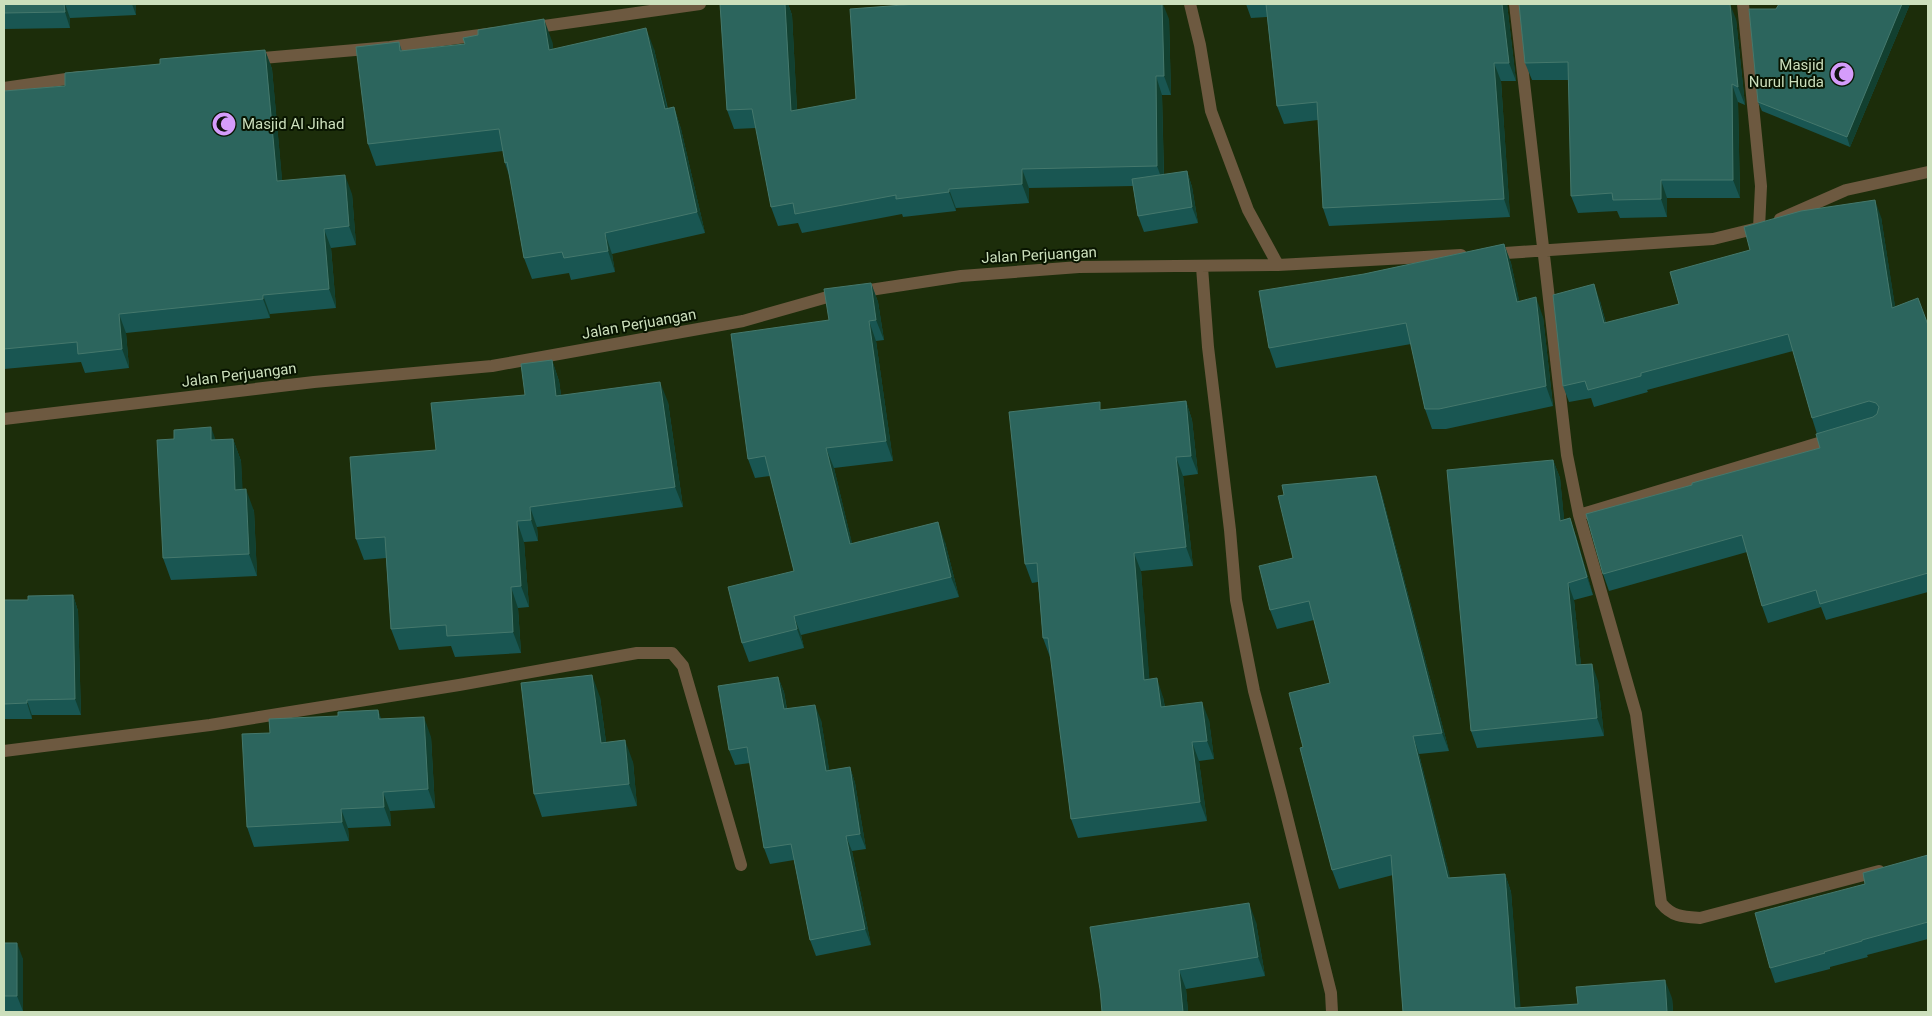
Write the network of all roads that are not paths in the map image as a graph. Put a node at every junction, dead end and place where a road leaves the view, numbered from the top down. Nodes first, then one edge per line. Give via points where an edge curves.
1 (700, 4) edge
2 (1190, 4) edge
3 (1515, 4) edge
4 (1743, 4) edge
5 (240, 60) edge
6 (90, 75) edge
7 (4, 88) edge
8 (1928, 172) edge
9 (1759, 228) junction
10 (1542, 251) junction
11 (1278, 265) junction
12 (1202, 267) junction
13 (4, 419) edge
14 (1849, 434) edge
15 (1579, 515) junction
16 (4, 751) edge
17 (741, 865) dead end
18 (1890, 868) edge
19 (1332, 1012) edge

1 - 5 street via 390,47
2 - 11 street via 1211,111 1248,210
3 - 10 street
4 - 9 street via 1761,186
6 - 7 street
8 - 9 street, Jalan Perjuangan via 1846,190
9 - 10 street, Jalan Perjuangan via 1713,239
10 - 11 street, Jalan Perjuangan
10 - 15 street via 1567,455
11 - 12 street, Jalan Perjuangan
12 - 13 street, Jalan Perjuangan via 1079,267 961,276 831,296 743,321 492,366 314,382
12 - 19 street via 1236,600 1254,691 1331,993
14 - 15 street
15 - 18 street via 1636,714 1661,903 1667,910 1679,917 1700,918
16 - 17 street via 210,725 637,653 672,653 683,666

